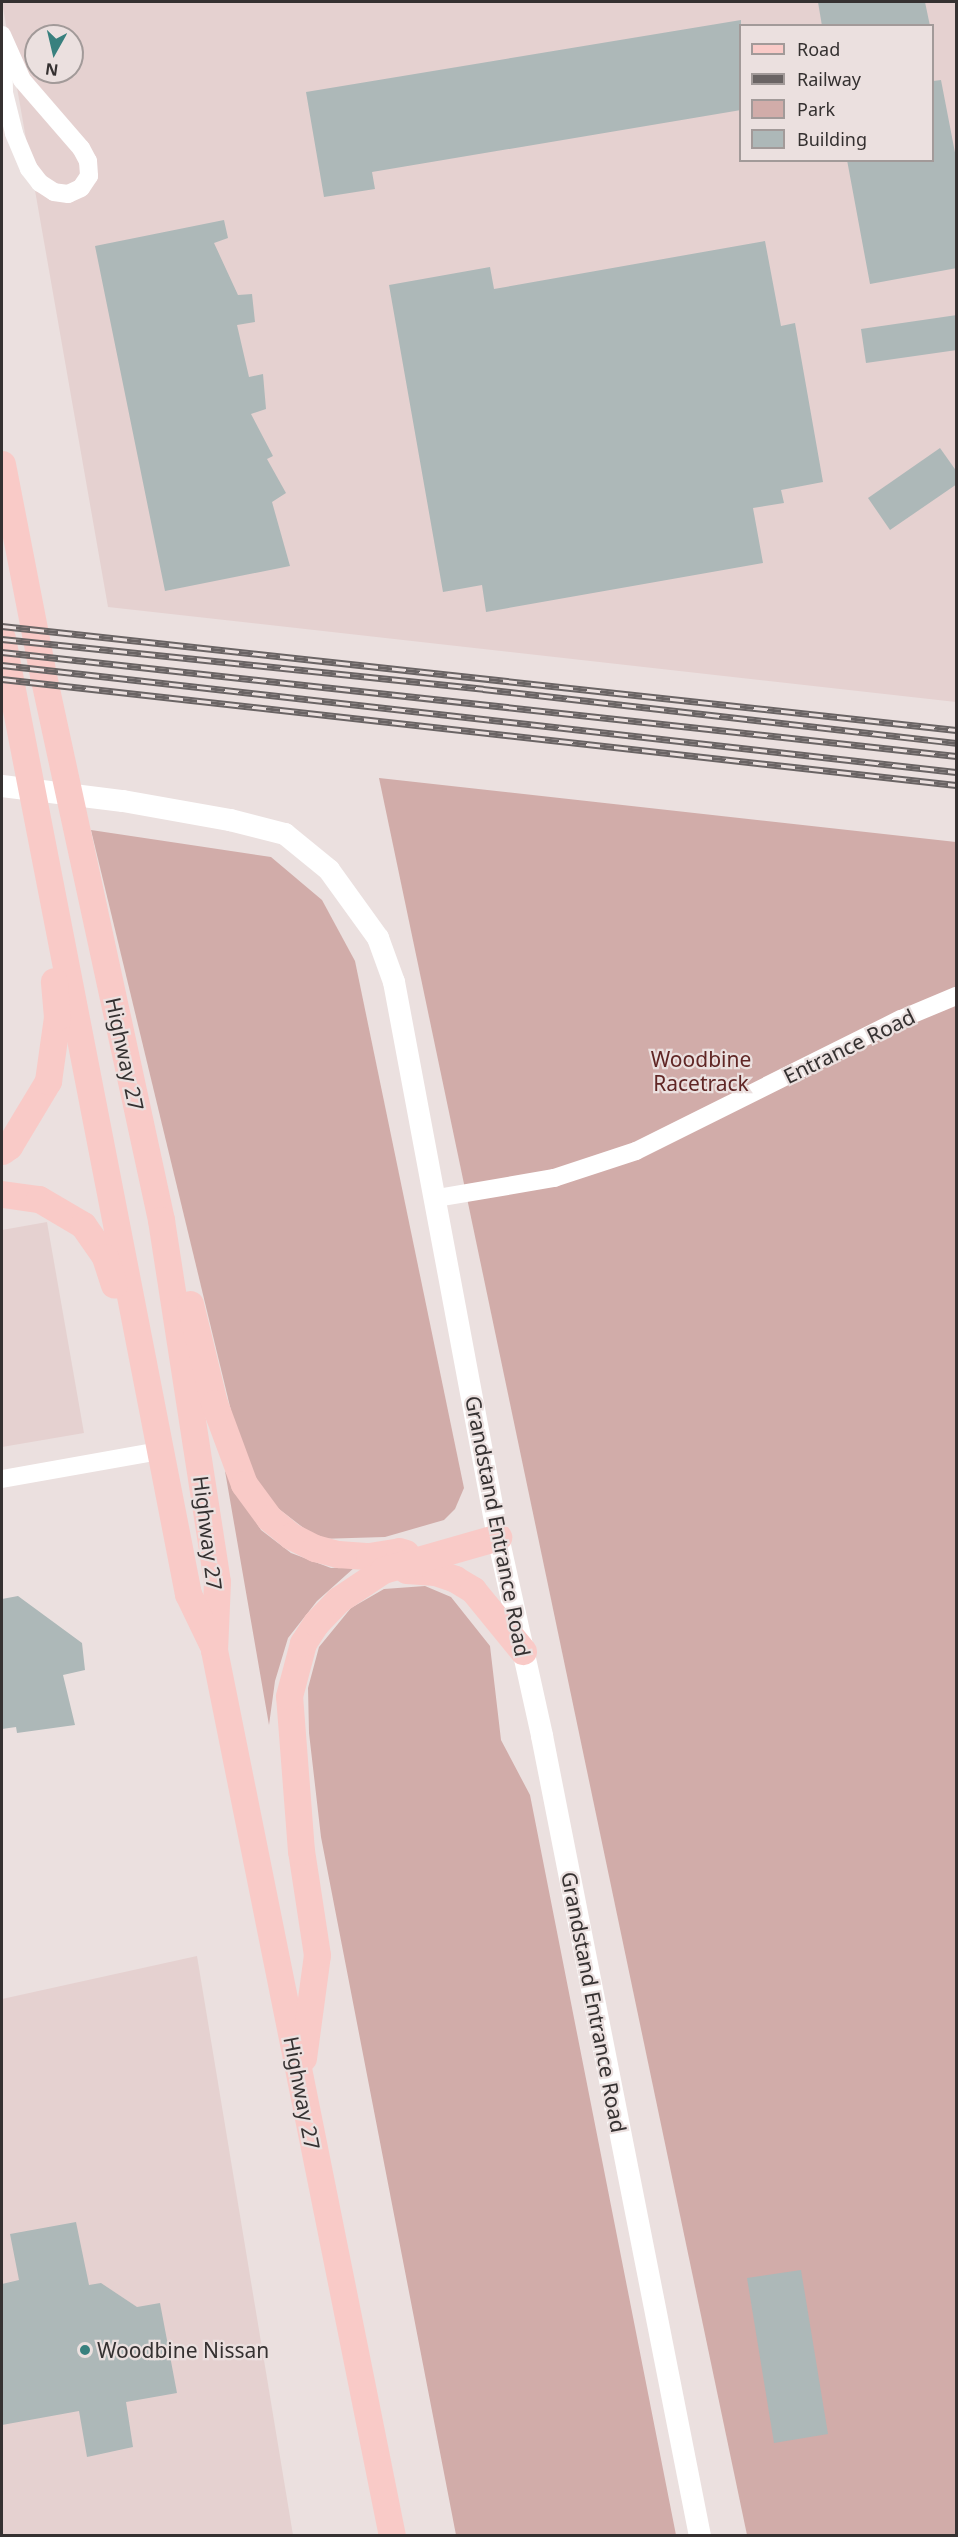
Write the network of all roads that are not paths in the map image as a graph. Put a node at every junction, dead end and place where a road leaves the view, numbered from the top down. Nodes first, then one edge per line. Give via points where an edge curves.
1 (2, 39) edge
2 (2, 464) edge
3 (2, 638) edge
4 (2, 786) edge
5 (44, 851) junction
6 (957, 996) edge
7 (2, 1151) edge
8 (2, 1194) edge
9 (437, 1198) junction
10 (161, 1220) junction
11 (148, 1396) junction
12 (159, 1451) junction
13 (2, 1479) edge
14 (498, 1537) junction
15 (424, 1558) junction
16 (383, 1570) junction
17 (214, 1650) junction
18 (523, 1652) junction
19 (300, 2080) junction
20 (392, 2535) edge
21 (700, 2535) edge

1 - 1 street via 4,93 29,169 54,192 68,194 81,188 89,176 88,161 22,80
2 - 10 main road, Highway 27 via 43,675
3 - 5 main road, Highway 27
4 - 9 street, Grandstand Entrance Road via 231,820 285,834 329,870 378,938 394,982
5 - 7 main road via 57,1017 48,1081 9,1146
5 - 11 main road, Highway 27
6 - 9 street, Entrance Road via 901,1019 636,1151 554,1178
8 - 11 main road via 39,1198 84,1225 105,1257
9 - 14 street, Grandstand Entrance Road
10 - 15 main road via 189,1298 214,1403 244,1484 269,1518 291,1536 338,1554 369,1556 399,1551
10 - 17 main road, Highway 27 via 217,1582
11 - 12 main road, Highway 27
12 - 13 street
12 - 17 main road, Highway 27 via 188,1594
14 - 15 main road
14 - 18 street, Grandstand Entrance Road
15 - 16 main road
16 - 18 main road via 419,1569 455,1579 472,1590
16 - 19 main road via 338,1600 316,1623 303,1643 289,1696 301,1851 317,1955
17 - 19 main road, Highway 27
18 - 21 street, Grandstand Entrance Road
19 - 20 main road, Highway 27

